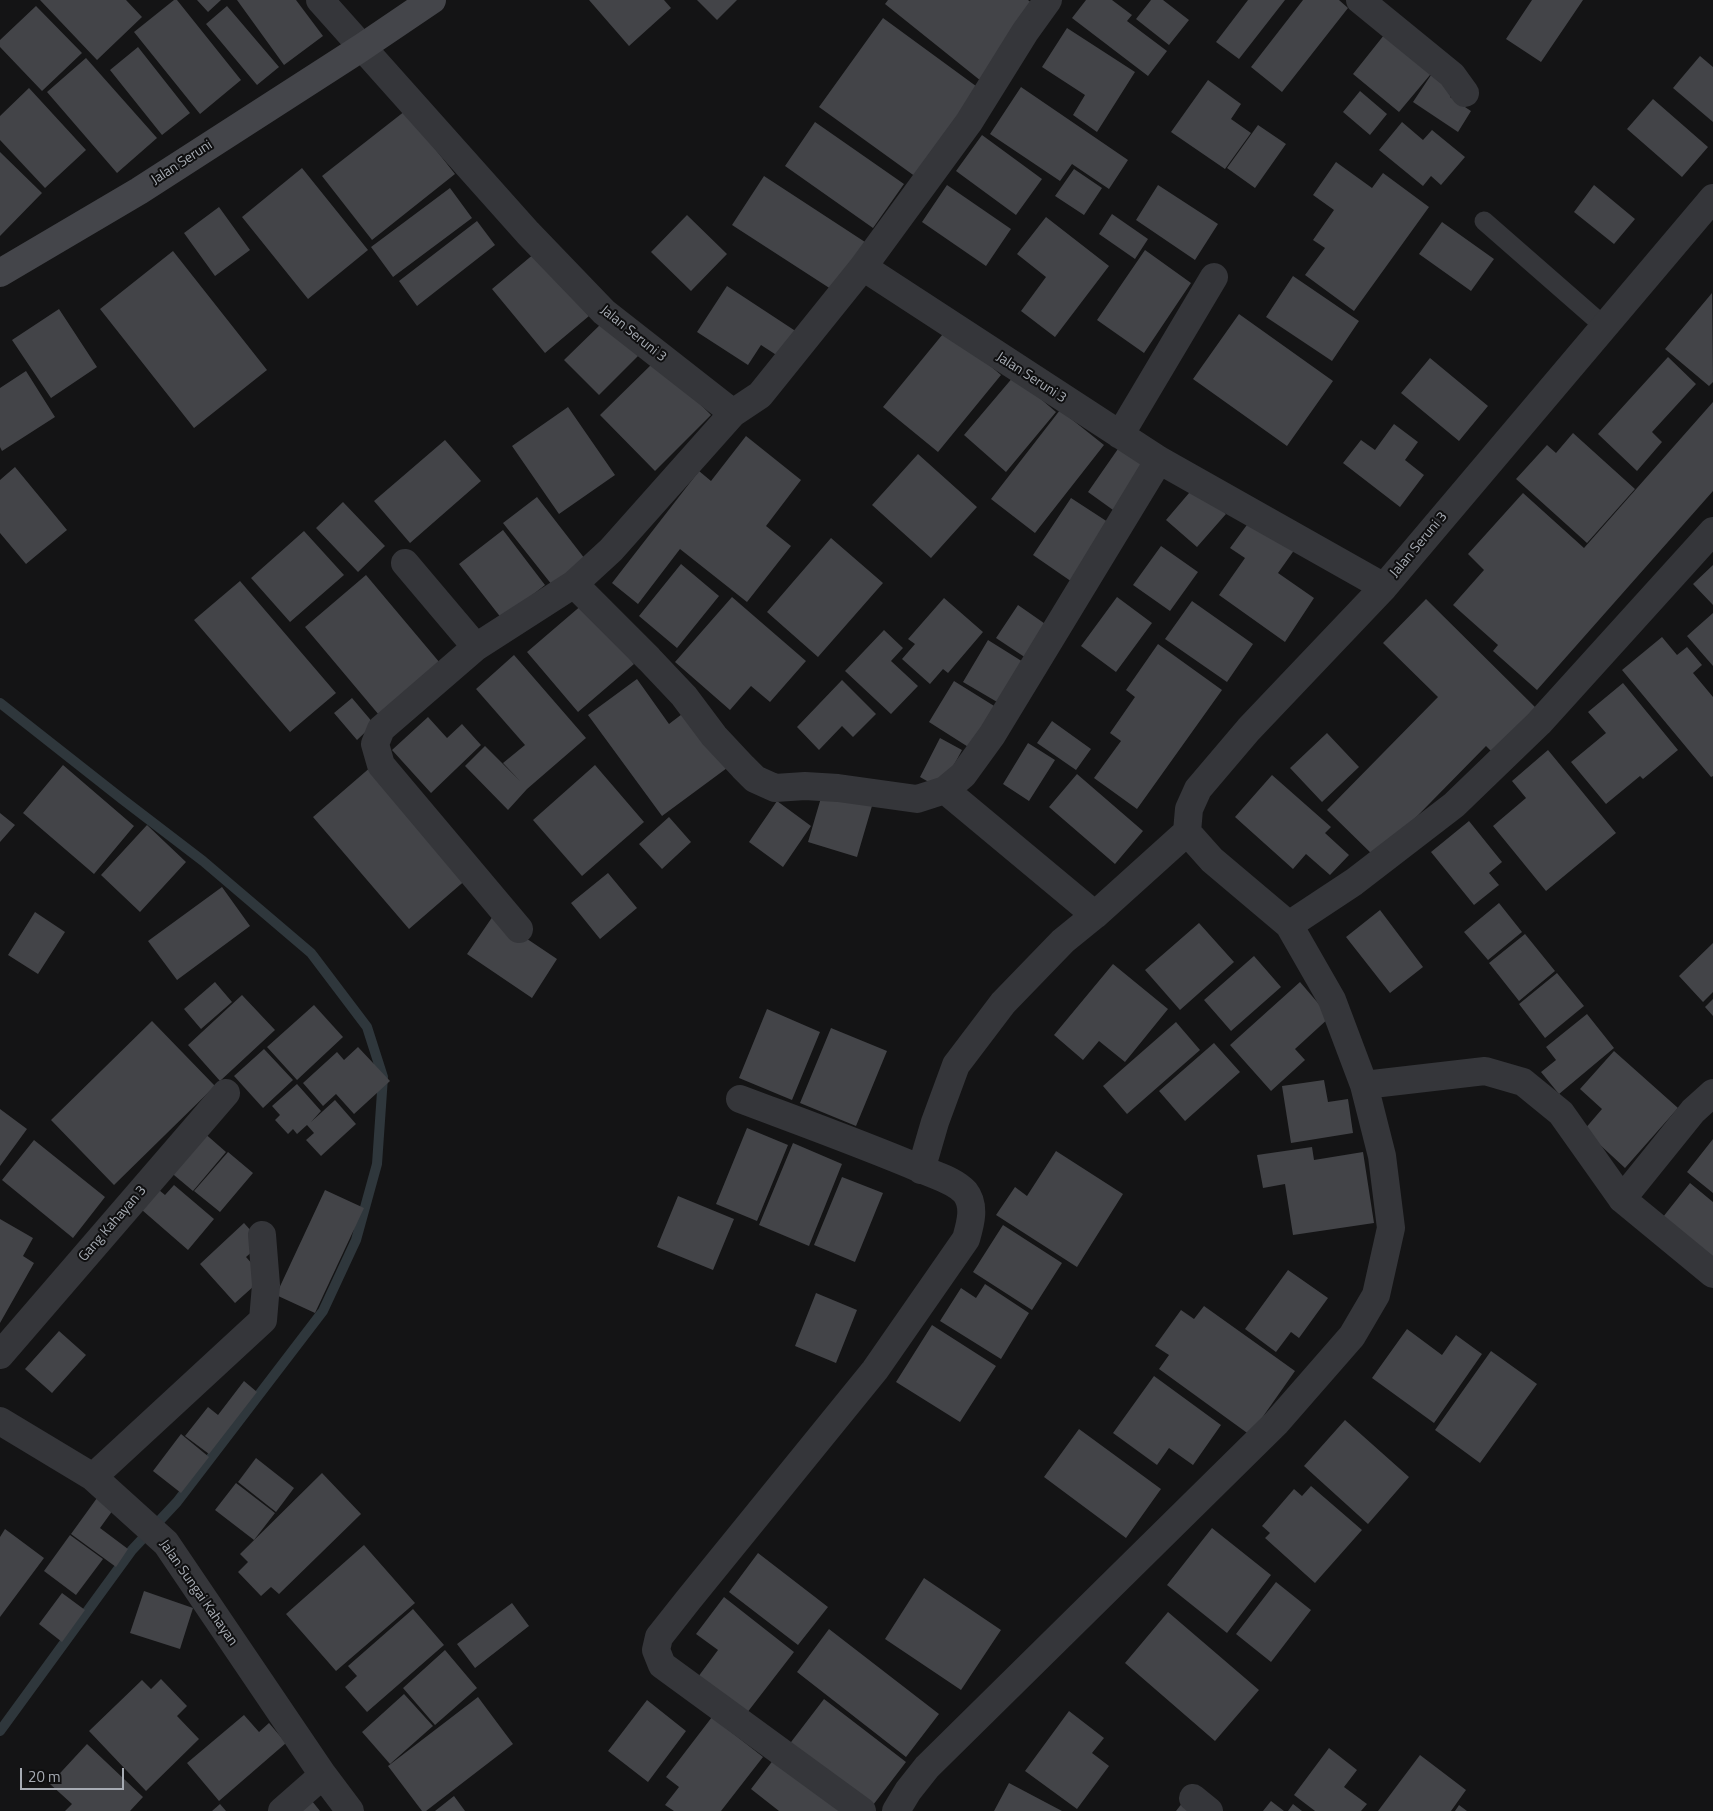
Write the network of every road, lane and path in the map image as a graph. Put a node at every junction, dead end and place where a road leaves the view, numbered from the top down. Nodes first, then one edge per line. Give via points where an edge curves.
1 (320, 0) edge
2 (432, 0) edge
3 (1048, 0) edge
4 (1360, 0) edge
5 (361, 48) junction
6 (1465, 93) dead end
7 (1713, 198) edge
8 (1484, 221) dead end
9 (863, 267) junction
10 (0, 273) edge
11 (1214, 277) dead end
12 (1604, 326) junction
13 (733, 413) junction
14 (1120, 435) junction
15 (1159, 460) junction
16 (1713, 531) edge
17 (405, 563) dead end
18 (574, 584) junction
19 (1384, 587) junction
20 (476, 648) junction
21 (946, 790) junction
22 (1187, 832) junction
23 (1095, 915) junction
24 (1288, 924) junction
25 (519, 929) dead end
26 (1364, 1085) junction
27 (226, 1093) dead end
28 (1713, 1093) edge
29 (740, 1099) dead end
30 (921, 1170) junction
31 (1622, 1199) junction
32 (262, 1235) dead end
33 (1713, 1274) edge
34 (0, 1355) edge
35 (0, 1421) edge
36 (94, 1477) junction
37 (323, 1775) junction
38 (282, 1811) edge
39 (350, 1811) edge
40 (862, 1811) edge
41 (896, 1811) edge

1 - 5 street, Jalan Seruni 3
2 - 5 street, Jalan Seruni
3 - 9 street via 969,122
4 - 6 street via 1452,75
5 - 10 street, Jalan Seruni via 139,192
5 - 13 street, Jalan Seruni 3 via 604,312
7 - 12 street, Jalan Seruni 3
8 - 12 lane
9 - 13 street via 760,395
9 - 14 street, Jalan Seruni 3
11 - 14 street
12 - 19 street, Jalan Seruni 3
13 - 18 street via 610,550
14 - 15 street, Jalan Seruni 3
15 - 19 street, Jalan Seruni 3
15 - 21 street via 992,735 964,775
16 - 24 street via 1540,723 1454,805 1354,882
17 - 20 street
18 - 20 street
18 - 21 street via 684,696 714,736 755,779 775,788 838,788 917,799
19 - 22 street via 1198,789 1189,809
20 - 25 street via 381,729 375,744 381,765
21 - 23 street
22 - 23 street
22 - 24 street via 1212,860
23 - 30 street via 1063,941 1003,1003 956,1065
24 - 26 street via 1332,1000
26 - 31 street via 1485,1071 1523,1082 1561,1113
26 - 41 street via 1382,1156 1391,1228 1376,1296 1352,1336 1276,1423 927,1767
27 - 34 street, Gang Kahayan 3
28 - 31 street via 1693,1112
29 - 30 street
30 - 40 street via 953,1182 966,1193 971,1207 971,1222 966,1239 876,1370 659,1637 656,1650 662,1665
31 - 33 street
32 - 36 street via 266,1285 263,1320
35 - 36 street, Jalan Sungai Kahayan
36 - 37 street, Jalan Sungai Kahayan via 166,1543
37 - 38 street
37 - 39 street, Jalan Sungai Kahayan

